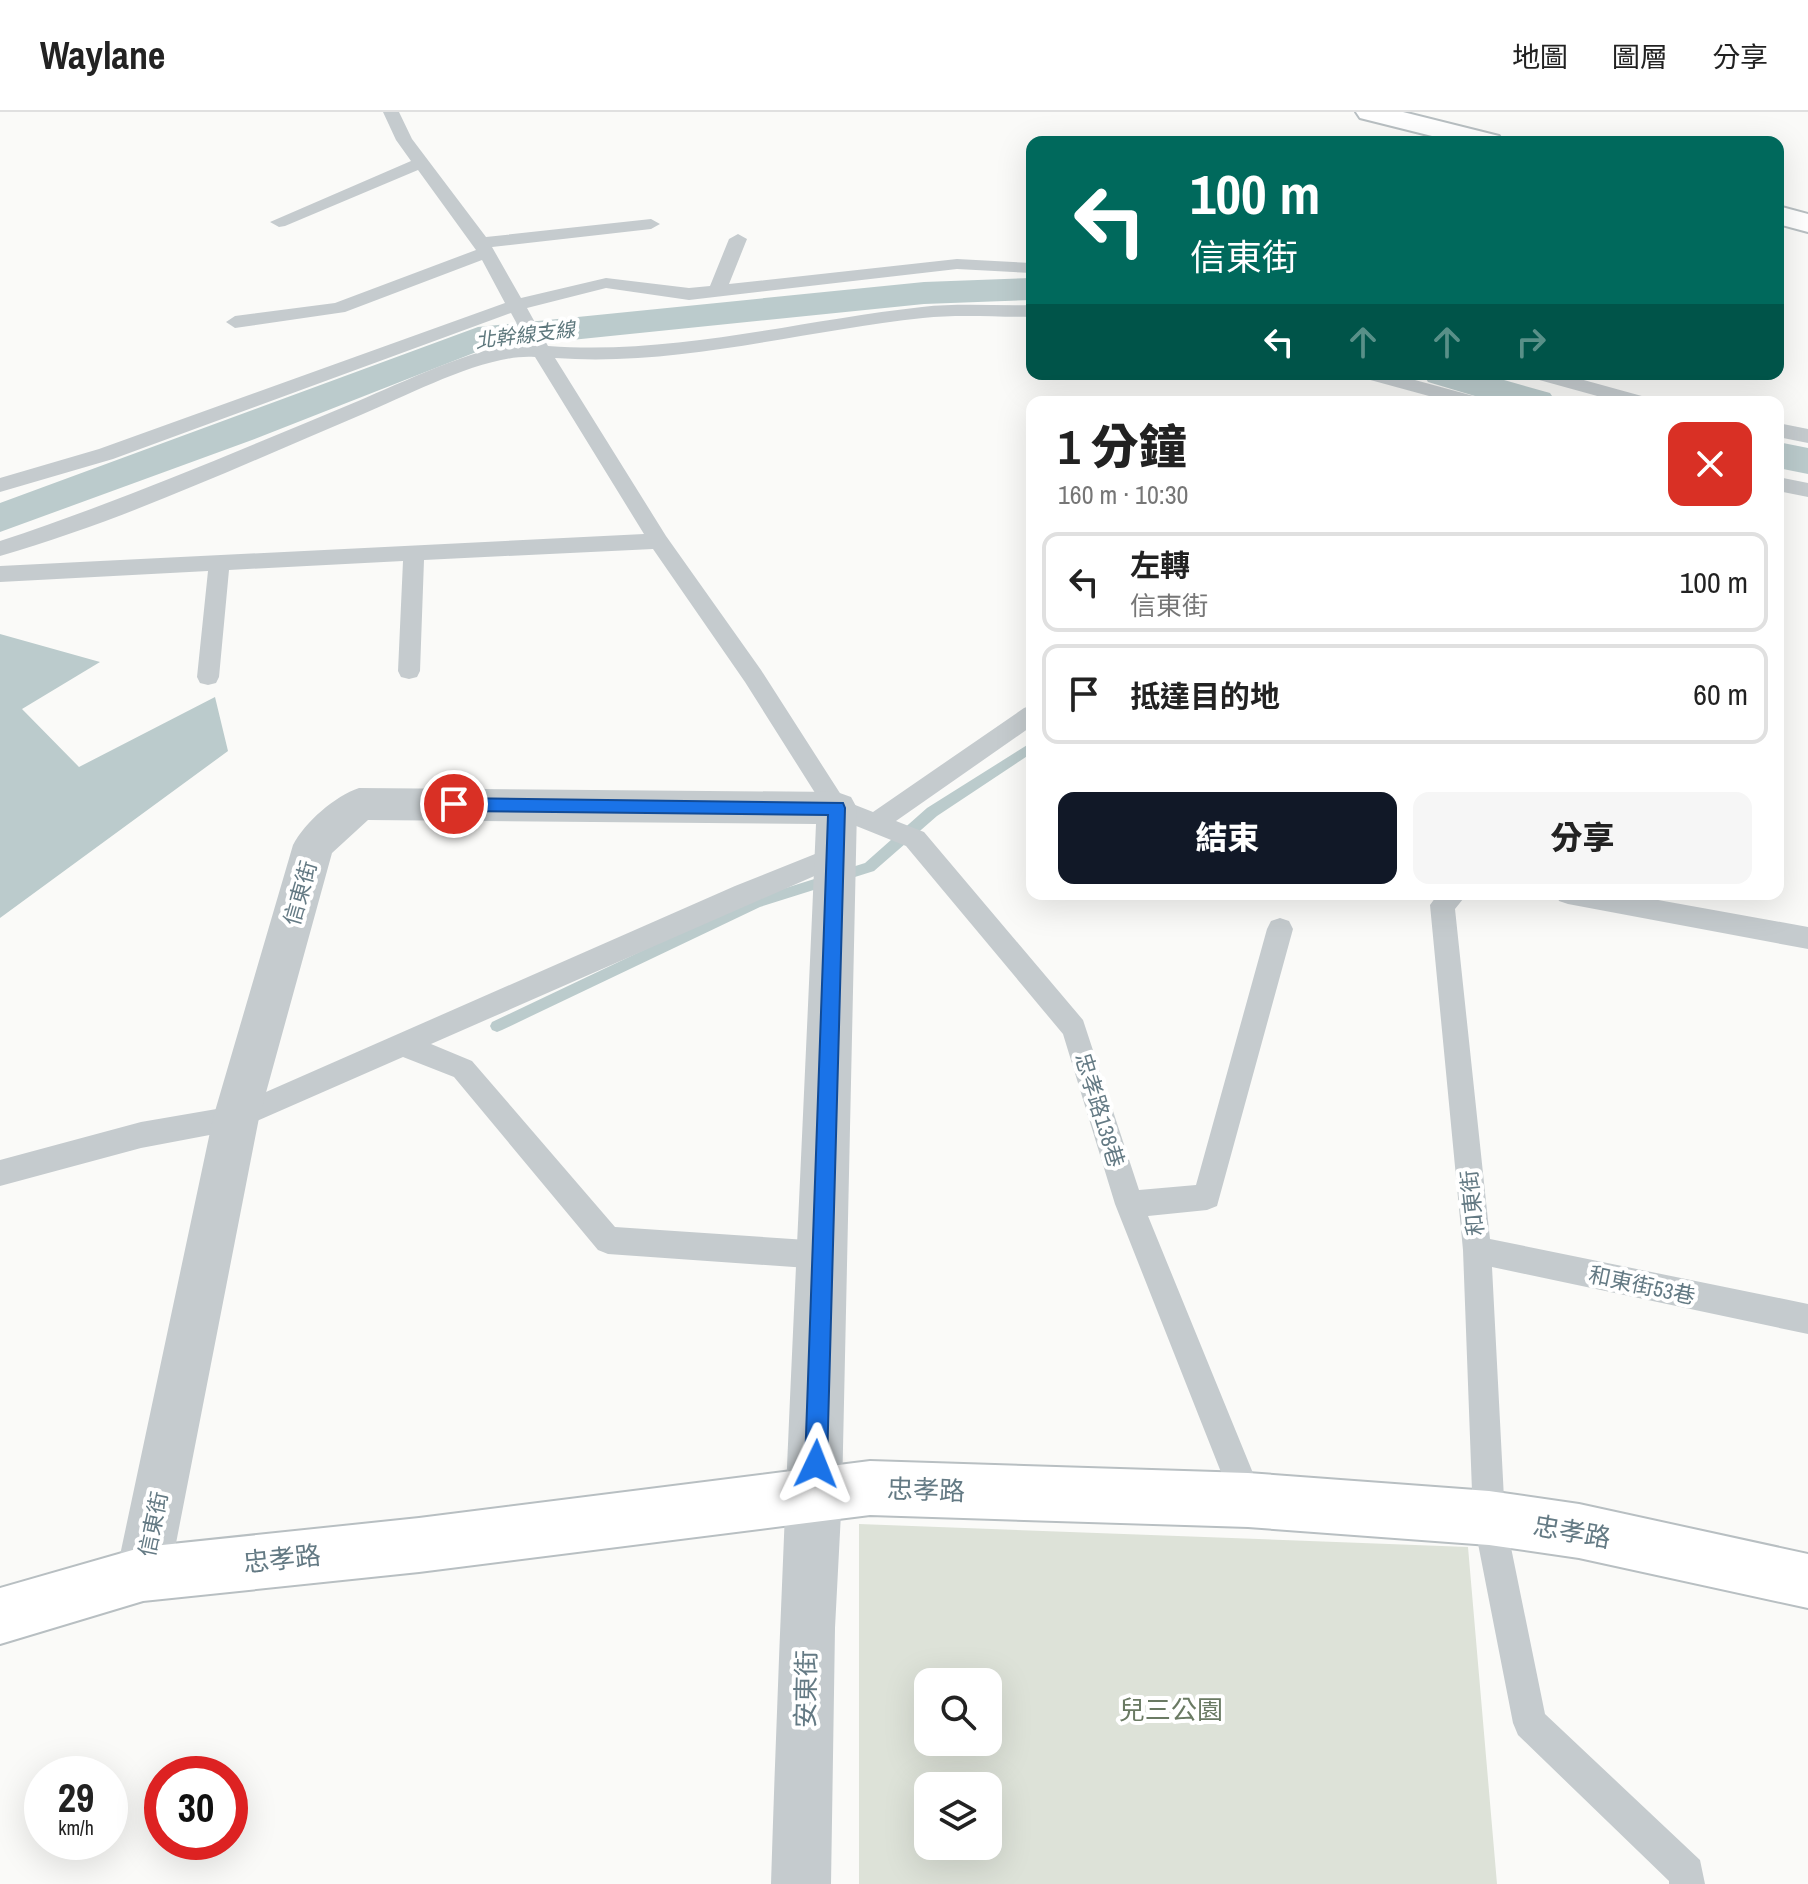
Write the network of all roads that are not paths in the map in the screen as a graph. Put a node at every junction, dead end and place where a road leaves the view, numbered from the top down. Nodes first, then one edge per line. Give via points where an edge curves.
1 (391, 112) edge
2 (1370, 112) edge
3 (1465, 136) edge
4 (421, 163) junction
5 (1784, 217) edge
6 (279, 222) dead end
7 (1808, 223) edge
8 (651, 224) dead end
9 (738, 239) dead end
10 (484, 248) junction
11 (1026, 268) edge
12 (717, 291) junction
13 (1026, 311) edge
14 (520, 313) junction
15 (235, 322) dead end
16 (539, 345) junction
17 (1392, 380) edge
18 (1561, 380) edge
19 (1452, 396) edge
20 (1620, 396) edge
21 (1784, 431) edge
22 (1808, 436) edge
23 (0, 485) edge
24 (1784, 485) edge
25 (1808, 490) edge
26 (659, 541) junction
27 (0, 549) edge
28 (414, 553) junction
29 (219, 563) junction
30 (0, 574) edge
31 (409, 671) dead end
32 (208, 677) dead end
33 (1026, 717) edge
34 (856, 816) junction
35 (835, 856) junction
36 (1448, 900) edge
37 (1601, 900) edge
38 (1280, 929) dead end
39 (1808, 938) edge
40 (404, 1045) junction
41 (236, 1118) junction
42 (0, 1173) edge
43 (1129, 1204) junction
44 (1477, 1250) junction
45 (822, 1255) junction
46 (1808, 1319) edge
47 (815, 1494) junction
48 (1248, 1500) junction
49 (1489, 1518) junction
50 (143, 1574) junction
51 (1808, 1581) edge
52 (0, 1616) edge
53 (801, 1884) edge
54 (1687, 1884) edge

1 - 4 lane
2 - 3 street
4 - 6 lane
4 - 10 lane
5 - 7 street
8 - 10 lane
9 - 12 lane
10 - 14 lane
10 - 15 lane via 338,308
11 - 12 lane via 957,264
12 - 14 lane via 689,294 606,283
13 - 16 lane via 925,312 651,353 597,355
14 - 16 lane
14 - 23 lane
16 - 26 lane
16 - 27 lane via 444,373 105,514
17 - 19 lane
18 - 20 lane
21 - 22 lane
24 - 25 lane
26 - 28 lane
26 - 34 lane
28 - 29 lane
28 - 31 lane
29 - 30 lane
29 - 32 lane
33 - 34 lane
34 - 35 street
34 - 41 street, 信東街 via 359,804 314,845
34 - 43 lane, 忠孝路138巷 via 915,839 1074,1028
35 - 40 lane
35 - 45 street
36 - 44 lane, 和東街 via 1442,905
37 - 39 lane
38 - 43 lane via 1207,1197
40 - 41 lane
40 - 45 lane via 463,1069 608,1240
41 - 42 lane via 141,1135
41 - 50 street, 信東街
43 - 48 lane, 忠孝路138巷
44 - 46 lane, 和東街53巷
44 - 49 lane, 和東街
45 - 47 street
47 - 48 street, 忠孝路 via 870,1488
47 - 50 street, 忠孝路
47 - 53 street, 安東街
48 - 49 street, 忠孝路
49 - 51 street, 忠孝路 via 1579,1531
49 - 54 lane, 和東街 via 1530,1723 1687,1873
50 - 52 street, 忠孝路

